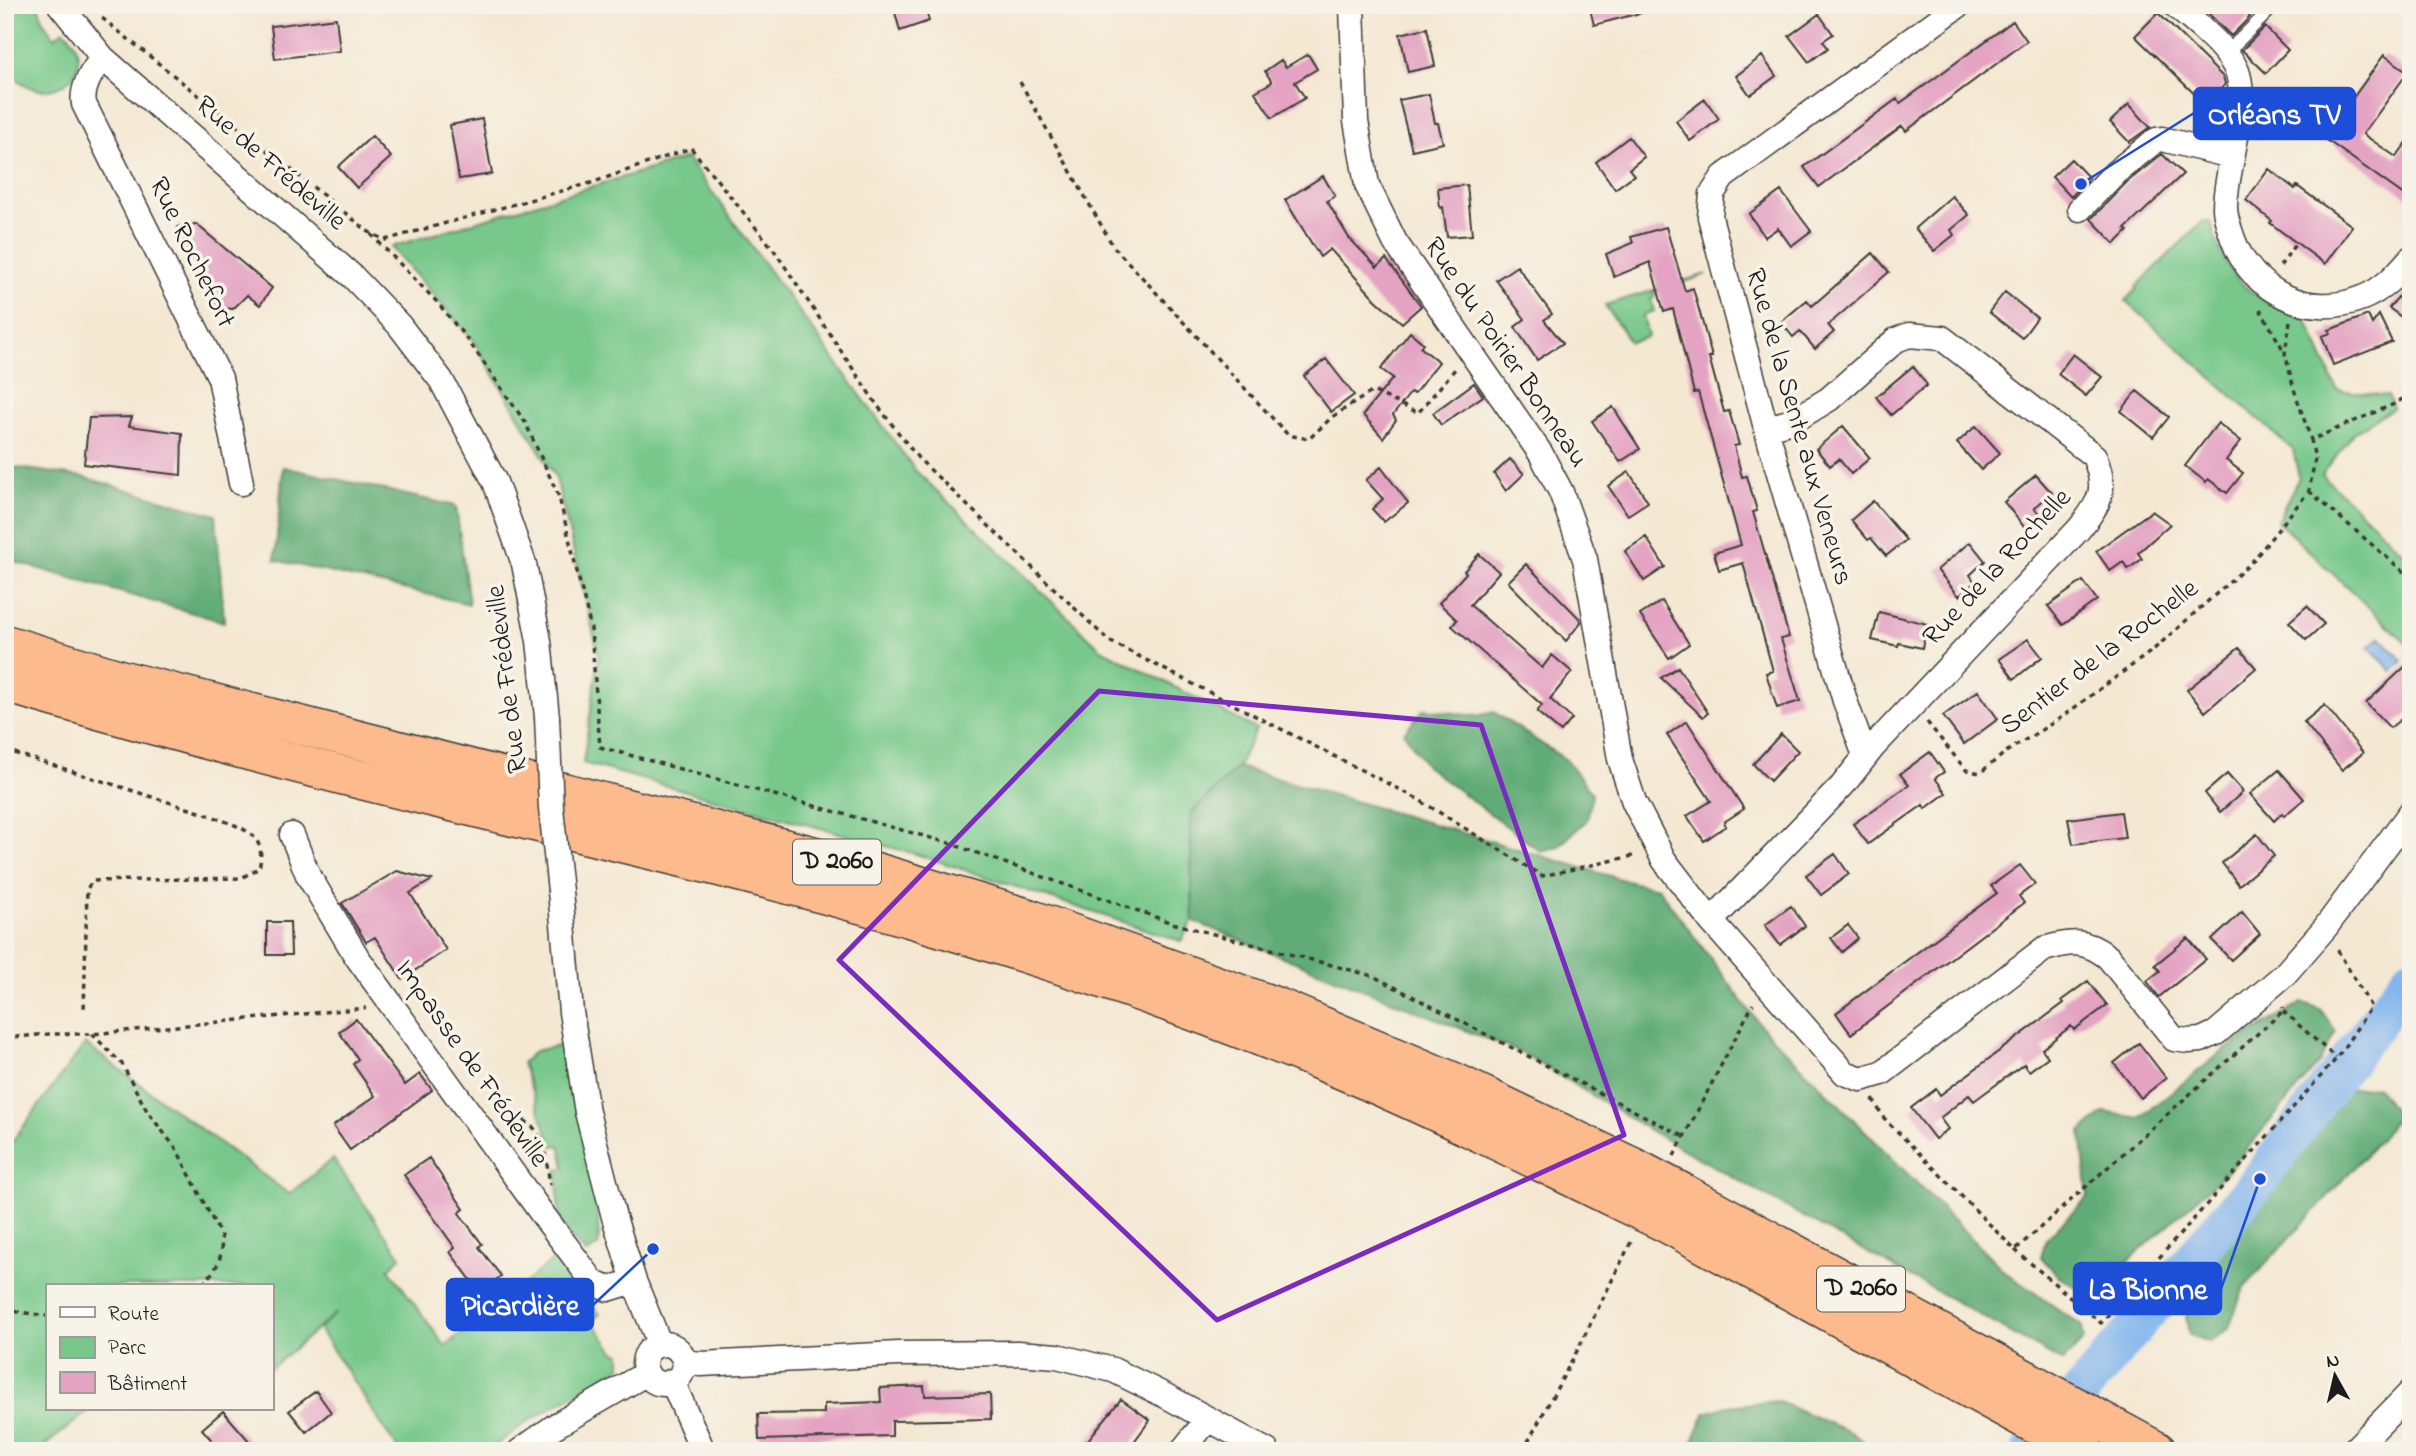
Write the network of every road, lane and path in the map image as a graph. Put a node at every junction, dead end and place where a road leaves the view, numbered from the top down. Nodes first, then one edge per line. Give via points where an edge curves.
1 (1352, 5) edge
2 (1959, 5) edge
3 (2175, 5) edge
4 (2275, 5) edge
5 (65, 11) edge
6 (2225, 54) junction
7 (103, 58) junction
8 (1020, 82) dead end
9 (2231, 156) junction
10 (2080, 209) dead end
11 (369, 232) junction
12 (2296, 243) dead end
13 (2411, 258) edge
14 (2265, 283) junction
15 (2296, 301) junction
16 (1471, 351) junction
17 (2411, 394) edge
18 (1766, 428) junction
19 (2311, 440) junction
20 (241, 483) dead end
21 (2309, 491) junction
22 (2411, 578) edge
23 (5, 644) edge
24 (5, 683) edge
25 (1913, 704) junction
26 (5, 750) edge
27 (1865, 756) junction
28 (2411, 812) edge
29 (292, 835) dead end
30 (1659, 850) junction
31 (1711, 920) junction
32 (2325, 928) junction
33 (2284, 975) junction
34 (393, 1006) junction
35 (2283, 1011) junction
36 (84, 1012) dead end
37 (92, 1034) junction
38 (5, 1038) edge
39 (2337, 1058) junction
40 (1861, 1079) junction
41 (1683, 1136) dead end
42 (491, 1144) junction
43 (1630, 1186) junction
44 (1673, 1208) junction
45 (542, 1216) junction
46 (2015, 1250) junction
47 (634, 1282) junction
48 (203, 1284) edge
49 (5, 1310) edge
50 (46, 1316) edge
51 (660, 1345) junction
52 (678, 1372) junction
53 (647, 1373) junction
54 (2411, 1392) edge
55 (1208, 1419) junction
56 (2080, 1435) edge
57 (520, 1451) edge
58 (703, 1451) edge
59 (1182, 1451) edge
60 (1267, 1451) edge
61 (2157, 1451) edge
62 (2353, 1451) edge

1 - 16 street, Rue du Poirier Bonneau via 1356,121 1367,185 1395,242
2 - 18 street, Rue de la Sente aux Veneurs via 1723,177 1712,194 1710,217
3 - 6 street
4 - 6 lane
5 - 7 street, Rue de Frédeville
5 - 11 path via 91,10
6 - 9 street via 2239,83 2240,108
7 - 20 street, Rue Rochefort via 87,83 84,104 220,378
7 - 47 street, Rue de Frédeville, bridge via 353,277 399,325 441,380 495,482 524,564 539,641 571,1012 587,1112
8 - 16 path via 1113,246 1288,435 1309,439 1332,417 1373,391 1418,413
9 - 10 street via 2156,140
9 - 14 street via 2224,211 2234,243 2251,271
11 - 30 path via 385,240 591,183 691,148 774,250 877,405 918,458 1109,641 1416,798 1542,876
11 - 41 path via 470,343 524,422 559,497 592,629 600,747 949,843 1172,923 1373,976
12 - 14 path
13 - 15 street via 2391,281 2363,298 2317,307
14 - 15 street
15 - 19 path, Sentier de la Rochelle via 2285,353
16 - 30 street, Rue du Poirier Bonneau via 1541,454 1561,492 1586,559 1620,759 1634,802
17 - 19 path
18 - 25 street, Rue de la Rochelle via 1793,421 1829,399 1896,340 1926,335 1942,338 2094,456 2102,480 2097,507
18 - 27 street, Rue de la Sente aux Veneurs
19 - 21 path, Sentier de la Rochelle via 2315,459
21 - 22 path
21 - 25 path, Sentier de la Rochelle via 2251,563 2152,650 1980,773 1966,770
23 - 43 highway, D 2060 via 123,680 862,868 1028,918 1280,1008 1452,1081
24 - 43 highway, D 2060 via 127,719 798,888 1035,957 1175,1005 1325,1063 1456,1121
25 - 27 street, Rue de la Rochelle
26 - 36 path via 212,816 244,830 263,852 259,868 240,878 92,881 87,889
27 - 31 street via 1842,786
28 - 32 street
29 - 34 street, Impasse de Frédeville via 308,875 357,957
30 - 31 street, Rue du Poirier Bonneau
31 - 40 street, Rue du Poirier Bonneau via 1845,1073
32 - 33 street
32 - 39 path via 2371,1007
33 - 35 path
33 - 40 street via 2216,1033 2202,1040 2174,1039 2108,957 2093,946 2070,942 2044,949 1882,1073
34 - 37 path
34 - 42 street, Impasse de Frédeville
35 - 39 path
35 - 46 path
37 - 38 path
37 - 48 path via 122,1064 147,1111 177,1150 221,1236 218,1266
39 - 46 path via 2101,1323
40 - 46 path via 1883,1117
42 - 45 street, Impasse de Frédeville
42 - 45 path via 502,1123 525,1120 534,1127 542,1141 550,1184 550,1204
43 - 44 highway, D 2060, bridge
44 - 56 highway, D 2060 via 2016,1413
44 - 56 highway, D 2060 via 2042,1386
45 - 47 street, Impasse de Frédeville via 594,1283 608,1289
47 - 51 street, Rue de Frédeville
49 - 50 path
51 - 52 street via 673,1346 682,1356
51 - 53 street via 646,1357
52 - 53 street via 657,1382
52 - 55 street via 701,1364 898,1354 1057,1356 1113,1370
52 - 58 street
53 - 57 street
54 - 62 street
55 - 59 street
55 - 60 street
56 - 61 highway, D 2060

